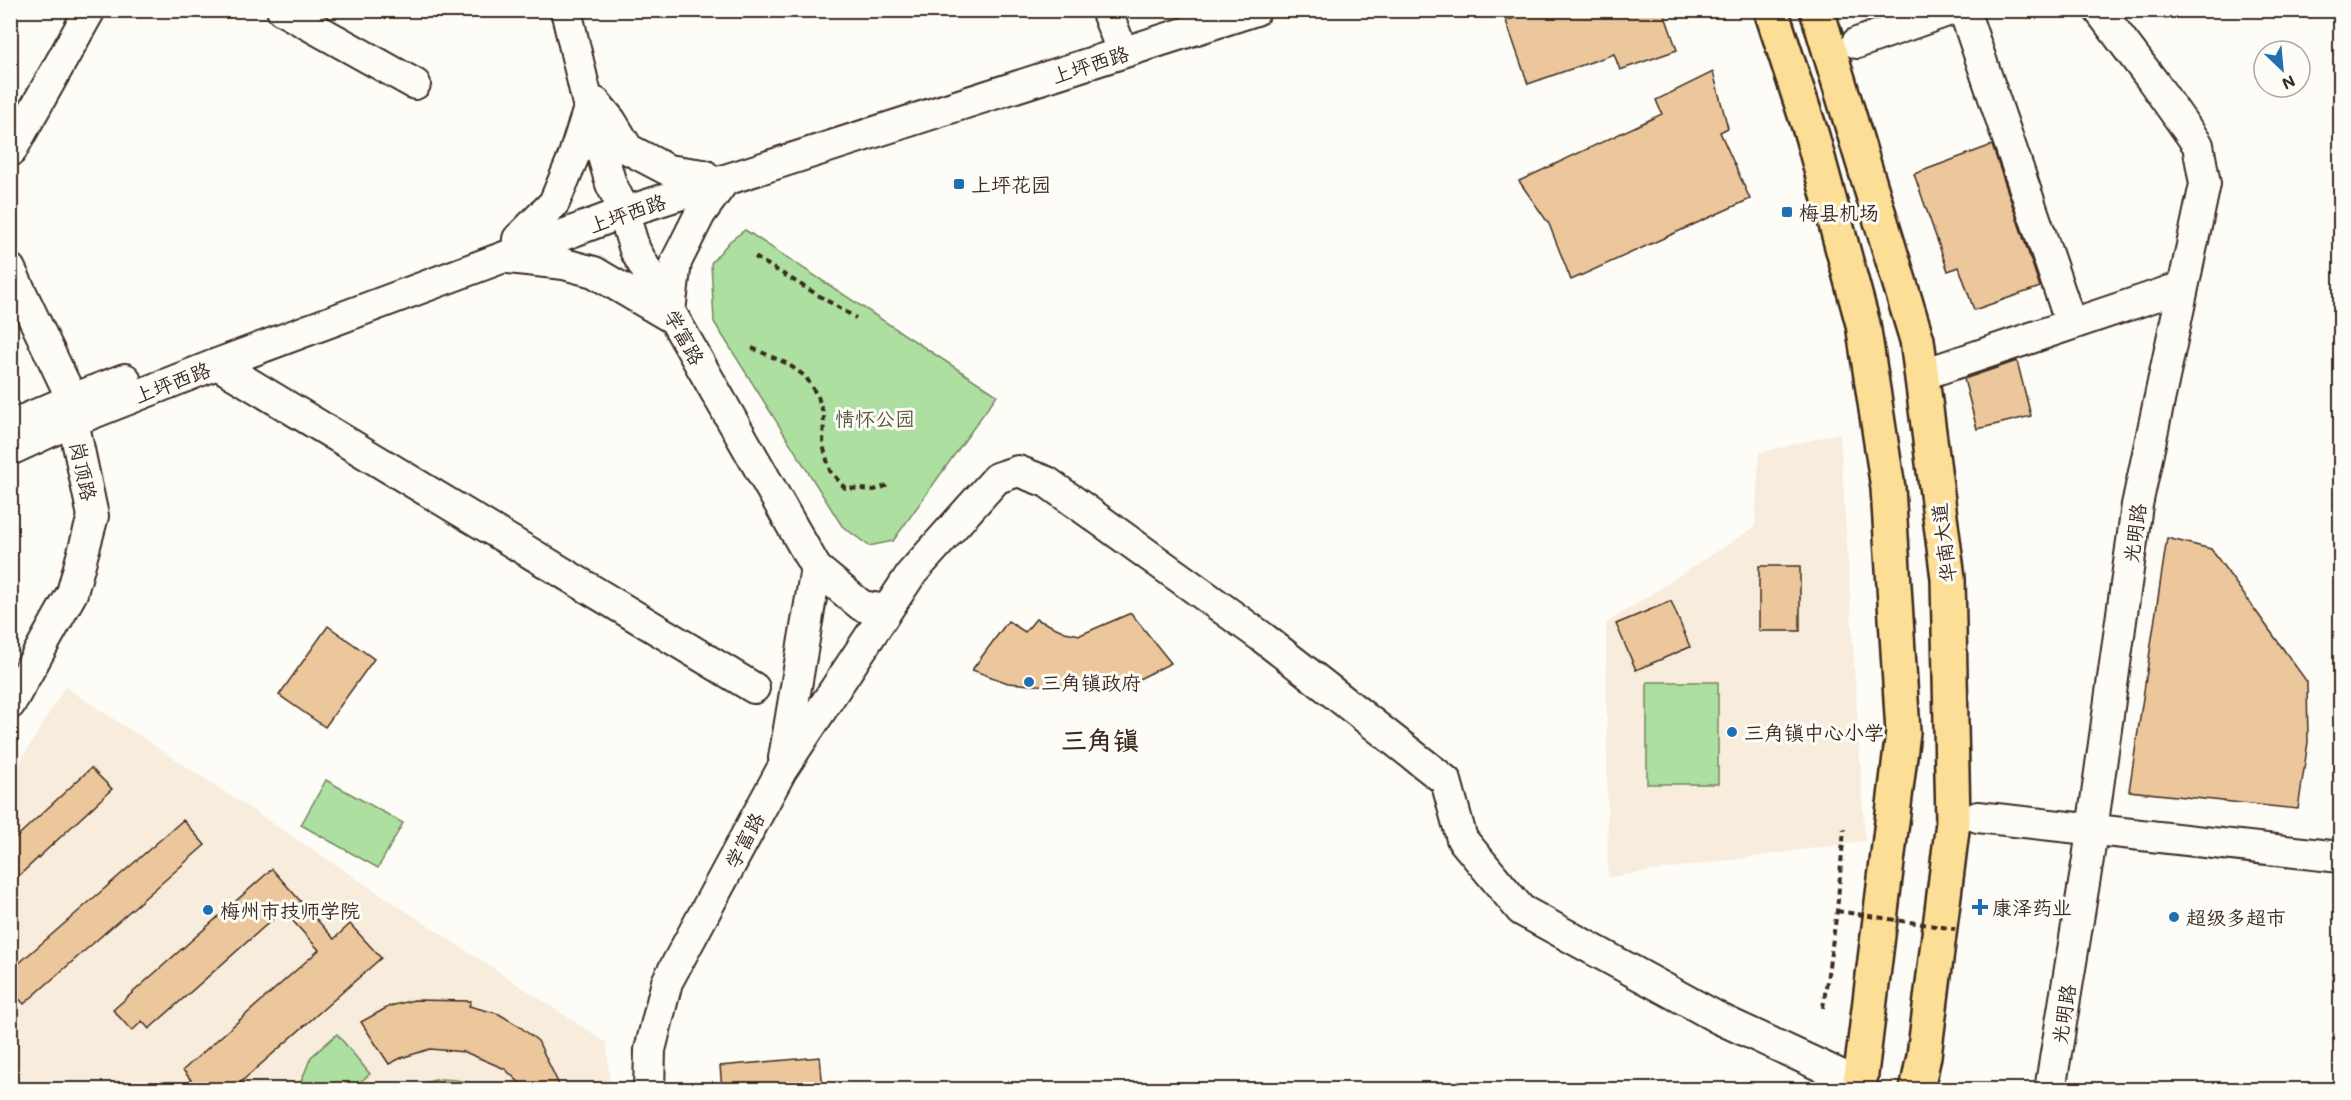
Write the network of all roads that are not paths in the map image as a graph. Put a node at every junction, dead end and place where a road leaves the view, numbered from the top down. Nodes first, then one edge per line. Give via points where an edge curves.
1 (90, 10) edge
2 (282, 10) edge
3 (546, 10) edge
4 (566, 10) edge
5 (1106, 10) edge
6 (1220, 10) edge
7 (1256, 10) edge
8 (1771, 10) edge
9 (1816, 10) edge
10 (1950, 10) edge
11 (1964, 10) edge
12 (2099, 10) edge
13 (1119, 43) junction
14 (1857, 43) dead end
15 (1836, 74) junction
16 (415, 84) dead end
17 (1795, 85) junction
18 (588, 100) junction
19 (11, 151) edge
20 (714, 178) junction
21 (615, 210) junction
22 (510, 248) junction
23 (10, 269) edge
24 (2182, 287) junction
25 (672, 315) junction
26 (2071, 324) junction
27 (217, 364) junction
28 (1921, 375) junction
29 (73, 410) junction
30 (10, 426) edge
31 (10, 450) edge
32 (816, 568) junction
33 (886, 610) junction
34 (754, 688) dead end
35 (10, 704) edge
36 (781, 771) junction
37 (1978, 817) dead end
38 (2092, 830) junction
39 (2340, 856) edge
40 (1860, 1087) edge
41 (649, 1089) edge
42 (1917, 1089) edge
43 (2050, 1089) edge

1 - 19 street
2 - 16 street
3 - 21 street, 学富路
4 - 18 street, 学富路
5 - 13 street
6 - 13 street, 上坪西路
7 - 20 street, 上坪西路
8 - 17 main road
9 - 15 main road, 华南大道
10 - 14 street
11 - 26 street
12 - 24 street, 光明路 via 2198,145 2205,184
13 - 20 street, 上坪西路
15 - 17 main road
15 - 28 main road, 华南大道 via 1917,339
17 - 40 main road via 1863,324 1888,488 1903,732
18 - 20 street via 611,121 628,149 668,170
18 - 21 street, 学富路
18 - 22 street via 573,158 554,203
20 - 21 street, 上坪西路
20 - 25 street via 675,262
21 - 22 street, 上坪西路
21 - 25 street, 学富路
22 - 25 street via 594,272
22 - 27 street, 上坪西路
22 - 29 street, 上坪西路
23 - 29 street, 岗顶路
24 - 26 street
24 - 38 street, 光明路 via 2137,505
25 - 32 street, 学富路
26 - 28 street
27 - 29 street, 上坪西路
27 - 34 street
28 - 42 main road, 华南大道 via 1948,578 1953,822
29 - 30 street, 上坪西路
29 - 31 street, 上坪西路
29 - 35 street, 岗顶路 via 93,516 72,593
32 - 33 street, 学富路 via 862,606
32 - 36 street
33 - 36 street, 学富路
33 - 40 street, 学富路 via 910,574 998,477 1018,471 1047,482 1262,637 1446,781 1462,838 1521,910 1720,1019
36 - 41 street, 学富路 via 667,982 650,1050
37 - 38 street
38 - 39 street
38 - 43 street, 光明路

